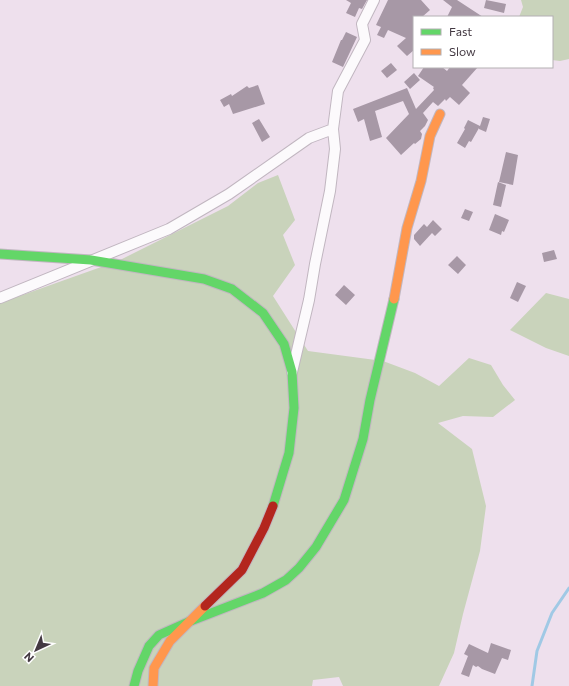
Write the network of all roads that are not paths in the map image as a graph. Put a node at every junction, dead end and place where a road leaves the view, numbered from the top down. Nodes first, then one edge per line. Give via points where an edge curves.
1 (374, 0) edge
2 (440, 114) dead end
3 (333, 129) junction
4 (0, 254) edge
5 (91, 260) junction
6 (0, 298) edge
7 (292, 372) junction
8 (188, 622) junction
9 (134, 686) edge
10 (153, 686) edge

1 - 3 street via 362,24 365,40 338,91
2 - 8 street via 430,136 421,181 407,228 363,439 344,500 316,547 286,580 263,593
3 - 5 street via 309,138 229,194 169,229
3 - 7 street via 335,149 330,191
4 - 5 street
5 - 6 street
5 - 7 street via 204,279 232,289 263,313 273,326 284,344
7 - 8 street via 294,408 289,453 277,496 264,528 242,570
8 - 9 street via 159,635 149,646
8 - 10 street via 170,641 154,668

